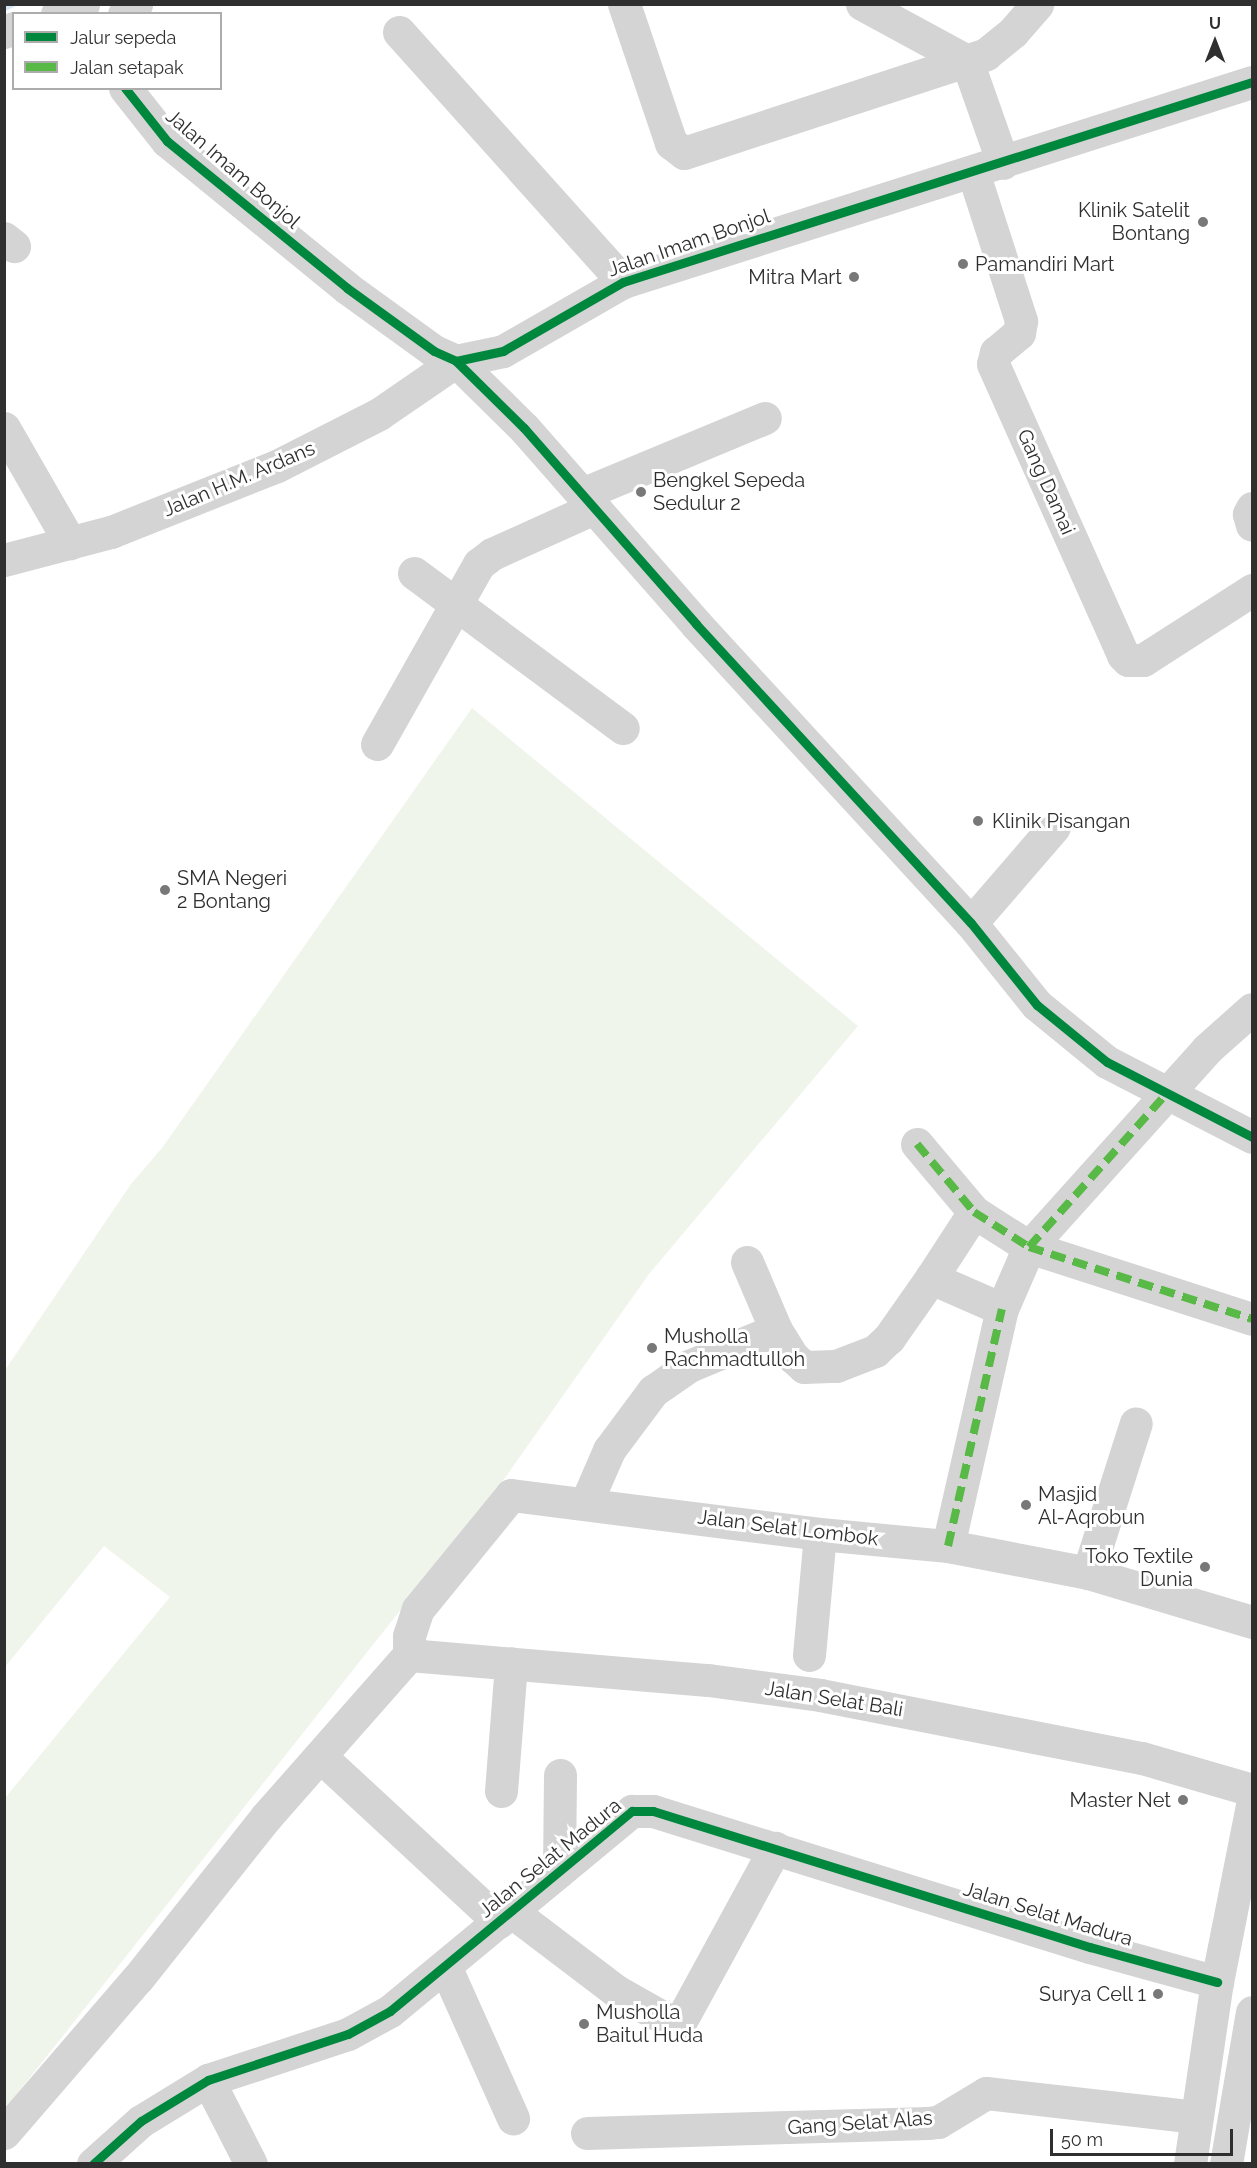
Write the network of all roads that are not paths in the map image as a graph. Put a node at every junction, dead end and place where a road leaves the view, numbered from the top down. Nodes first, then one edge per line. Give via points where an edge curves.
1 (82, 4) edge
2 (624, 4) edge
3 (862, 4) edge
4 (1037, 4) edge
5 (62, 12) edge
6 (399, 32) dead end
7 (977, 58) junction
8 (1252, 82) edge
9 (127, 90) edge
10 (999, 164) junction
11 (623, 282) junction
12 (456, 361) junction
13 (765, 418) dead end
14 (4, 428) edge
15 (588, 501) junction
16 (1252, 508) edge
17 (1252, 525) edge
18 (70, 543) junction
19 (4, 560) edge
20 (414, 573) dead end
21 (1252, 590) edge
22 (457, 603) junction
23 (623, 728) dead end
24 (377, 744) dead end
25 (1054, 827) dead end
26 (971, 923) junction
27 (1252, 1009) edge
28 (1172, 1096) junction
29 (1252, 1137) edge
30 (917, 1144) dead end
31 (974, 1212) junction
32 (1029, 1247) junction
33 (747, 1262) dead end
34 (931, 1278) junction
35 (1002, 1309) junction
36 (1252, 1319) edge
37 (776, 1330) junction
38 (1136, 1423) dead end
39 (586, 1503) junction
40 (820, 1534) junction
41 (948, 1545) junction
42 (1088, 1573) junction
43 (1252, 1622) edge
44 (809, 1654) dead end
45 (409, 1655) junction
46 (511, 1663) junction
47 (320, 1756) junction
48 (560, 1774) dead end
49 (1252, 1790) edge
50 (501, 1791) dead end
51 (1252, 1805) edge
52 (775, 1848) junction
53 (559, 1871) junction
54 (505, 1917) junction
55 (445, 1966) junction
56 (1217, 1982) junction
57 (1252, 2012) edge
58 (208, 2080) junction
59 (1197, 2117) junction
60 (513, 2118) dead end
61 (4, 2133) edge
62 (587, 2133) dead end
63 (93, 2163) edge
64 (251, 2163) edge
65 (1190, 2163) edge
66 (1226, 2163) edge

1 - 5 street
2 - 7 street via 671,143 684,153
3 - 7 street
4 - 7 street via 1013,32
6 - 11 street
7 - 10 street
8 - 10 street, Jalan Imam Bonjol
9 - 12 street, Jalan Imam Bonjol via 167,141 347,288 417,339
10 - 11 street, Jalan Imam Bonjol
10 - 21 street, Gang Damai via 1022,321 1019,333 996,352 993,364 1123,655 1128,660 1143,660
11 - 12 street, Jalan Imam Bonjol via 503,351
12 - 15 street via 524,428
12 - 18 street, Jalan H.M. Ardans via 379,414 277,466 111,532
13 - 15 street
14 - 18 street
15 - 22 street via 485,558
15 - 26 street
16 - 17 street
18 - 19 street, Jalan H.M. Ardans
20 - 22 street
22 - 23 street
22 - 24 street
25 - 26 street
26 - 28 street via 1037,1005 1072,1036 1107,1062
27 - 28 street via 1207,1049
28 - 29 street
28 - 32 street
30 - 31 street
31 - 32 street
31 - 34 street
32 - 35 street
32 - 36 street
33 - 37 street
34 - 35 street
34 - 37 street via 889,1338 857,1360 836,1366 804,1366 793,1357
35 - 41 street
37 - 39 street via 689,1366 653,1391 609,1450
38 - 42 street
39 - 40 street, Jalan Selat Lombok
39 - 45 street, Jalan Selat Lombok via 511,1495 418,1609 409,1636
40 - 41 street, Jalan Selat Lombok
40 - 44 street
41 - 42 street, Jalan Selat Lombok
42 - 43 street, Jalan Selat Lombok
45 - 46 street, Jalan Selat Bali
45 - 47 street
46 - 49 street, Jalan Selat Bali via 820,1695 1142,1758
46 - 50 street
47 - 54 street
47 - 61 street
48 - 53 street
51 - 56 street
52 - 53 street, Jalan Selat Madura via 643,1810 623,1816
52 - 54 street via 678,2026 616,1991
52 - 56 street, Jalan Selat Madura via 1090,1947
53 - 54 street, Jalan Selat Madura
54 - 55 street, Jalan Selat Madura
55 - 58 street, Jalan Selat Madura via 372,2023
55 - 60 street
56 - 59 street
57 - 66 street
58 - 63 street, Jalan Selat Madura via 141,2121
58 - 64 street
59 - 62 street, Gang Selat Alas via 986,2093 938,2122
59 - 65 street

